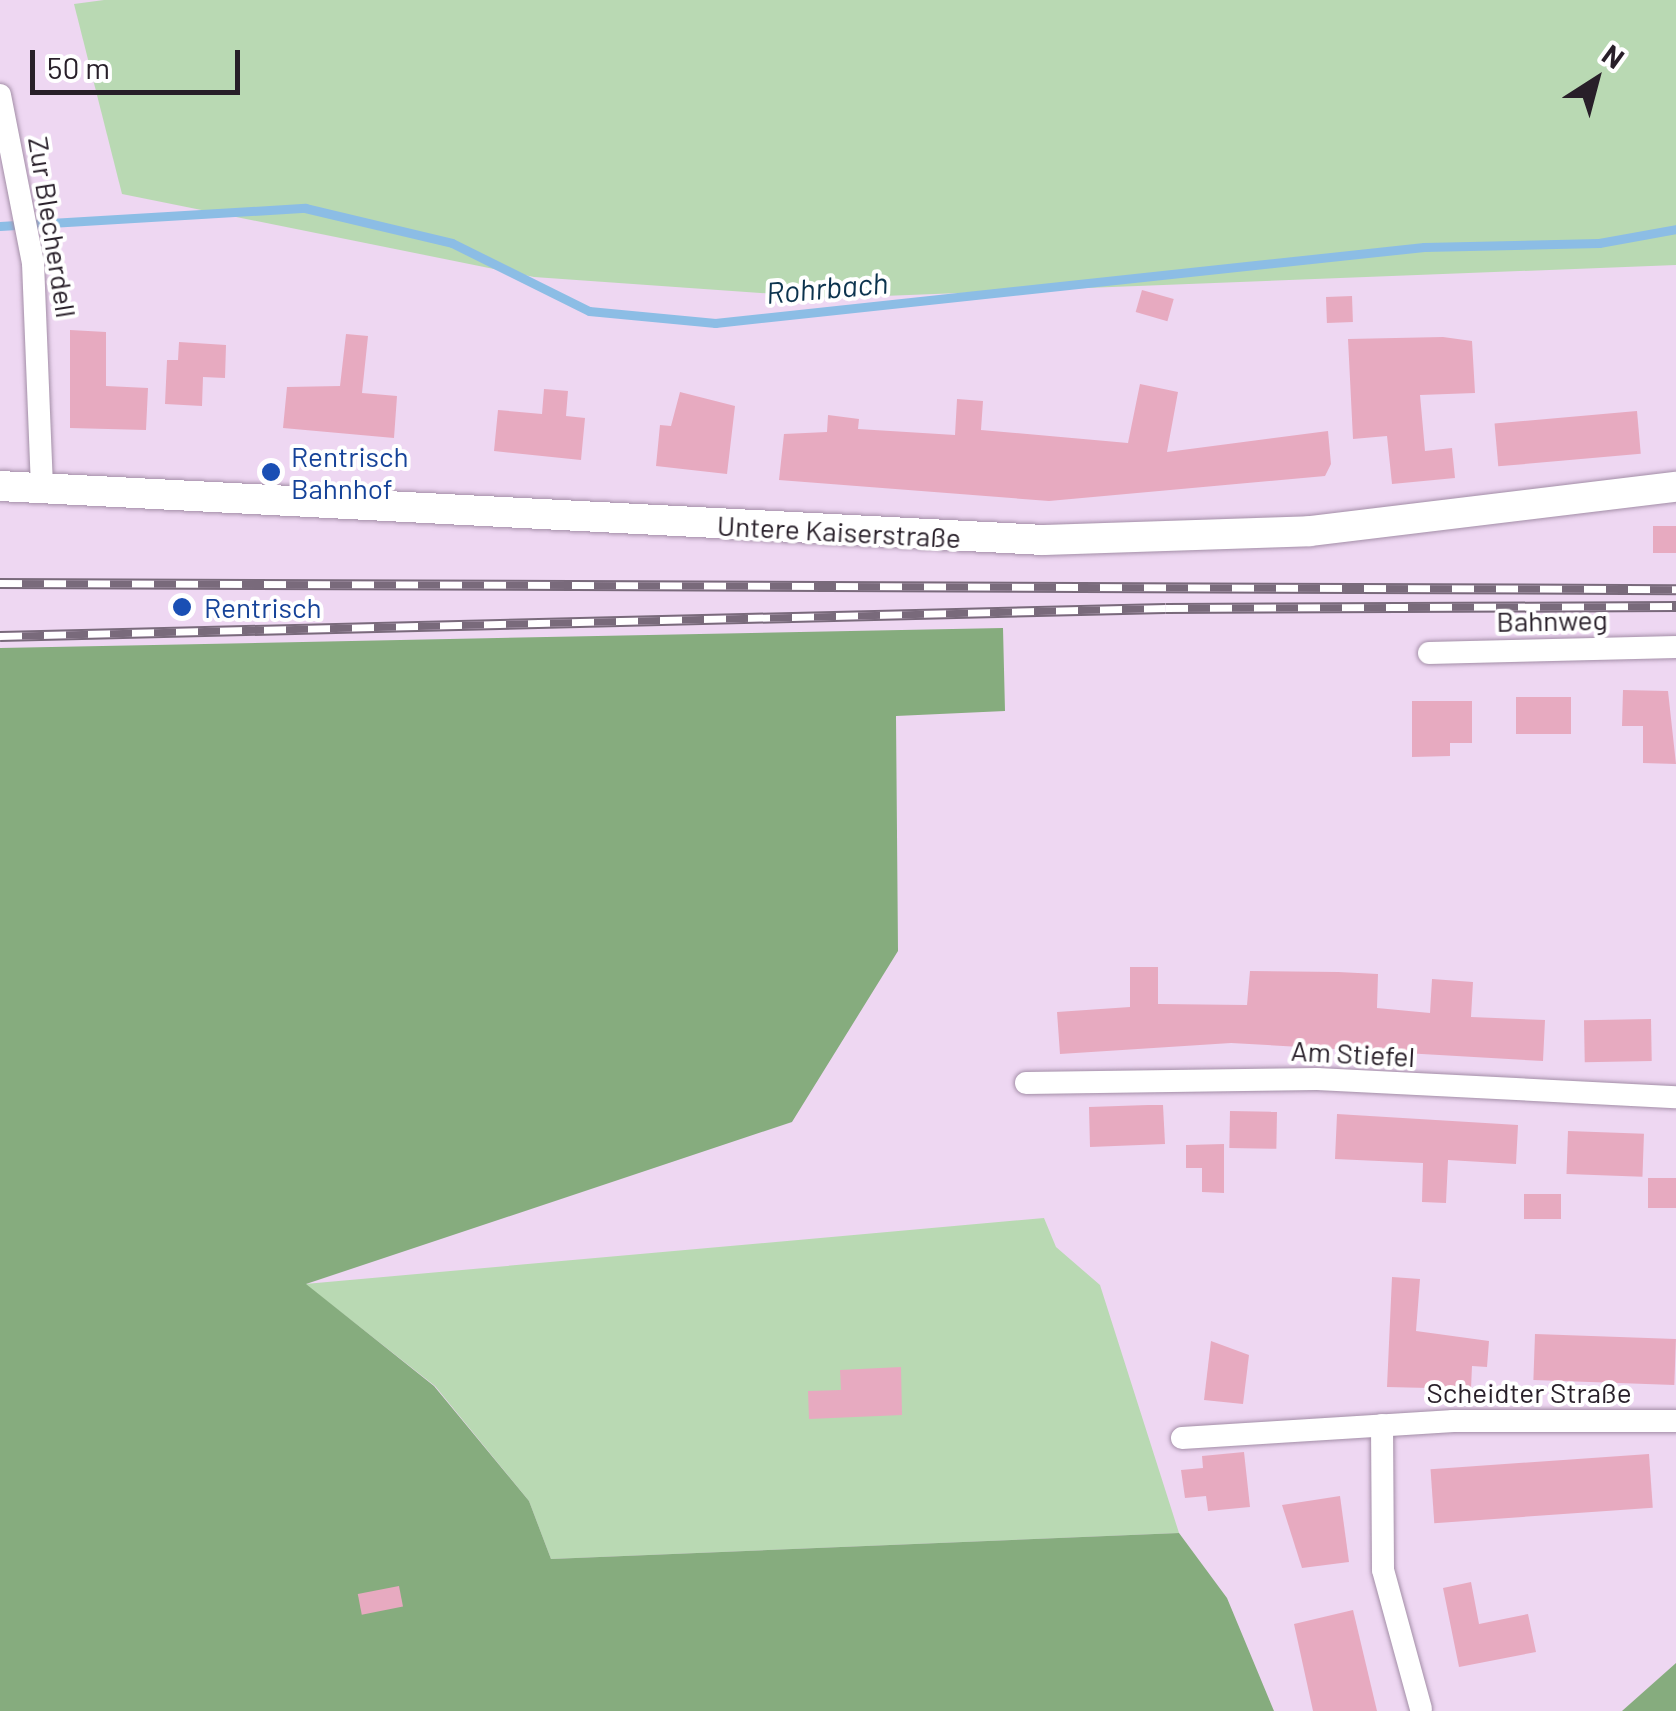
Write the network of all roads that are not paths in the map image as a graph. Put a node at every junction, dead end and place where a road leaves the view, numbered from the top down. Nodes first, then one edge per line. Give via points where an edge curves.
1 (0, 95) edge
2 (0, 486) edge
3 (1676, 487) edge
4 (42, 488) junction
5 (1676, 647) edge
6 (1428, 653) dead end
7 (1026, 1083) dead end
8 (1676, 1097) edge
9 (1676, 1421) edge
10 (1382, 1425) junction
11 (1182, 1438) dead end
12 (1421, 1709) edge

1 - 4 street, Zur Blecherdell via 33,263
2 - 4 main road, Untere Kaiserstraße
3 - 4 main road, Untere Kaiserstraße via 1310,531 1044,540
5 - 6 street, Bahnweg
7 - 8 street, Am Stiefel via 1316,1079
9 - 10 street, Scheidter Straße
10 - 11 street, Scheidter Straße
10 - 12 street via 1383,1570

